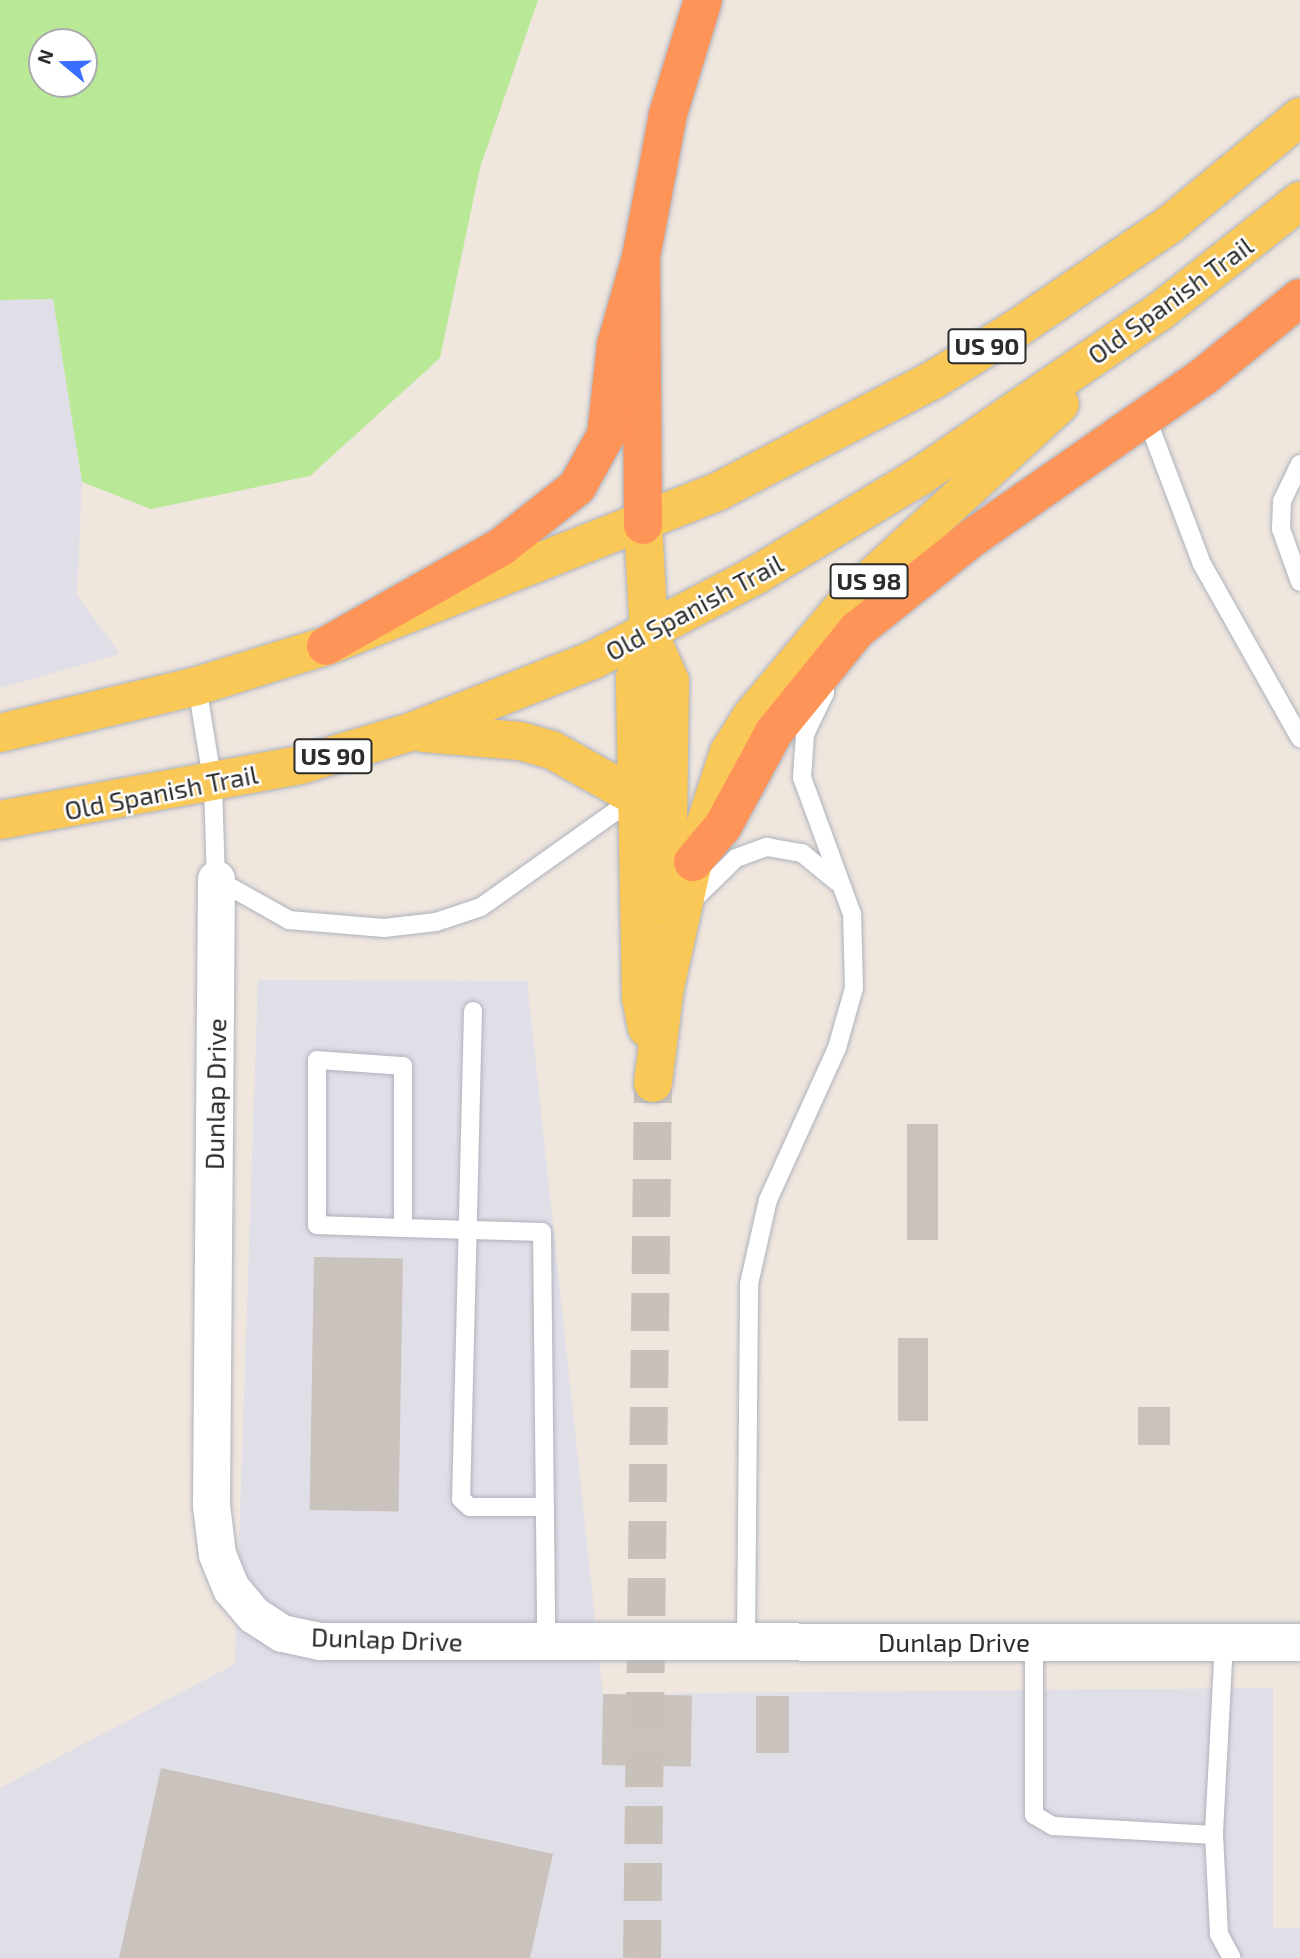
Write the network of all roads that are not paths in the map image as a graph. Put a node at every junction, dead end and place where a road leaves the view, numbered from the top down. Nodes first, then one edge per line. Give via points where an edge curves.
1 (703, 0) edge
2 (1300, 117) edge
3 (1300, 201) edge
4 (640, 257) junction
5 (1300, 298) edge
6 (1158, 313) junction
7 (1146, 416) junction
8 (1300, 464) edge
9 (643, 525) junction
10 (1300, 582) edge
11 (857, 630) junction
12 (649, 634) junction
13 (326, 646) junction
14 (197, 686) junction
15 (411, 732) junction
16 (0, 733) edge
17 (1300, 738) edge
18 (212, 785) junction
19 (636, 797) junction
20 (0, 820) edge
21 (693, 862) junction
22 (216, 879) junction
23 (844, 890) junction
24 (682, 918) junction
25 (665, 987) junction
26 (473, 1011) dead end
27 (404, 1228) junction
28 (466, 1230) junction
29 (545, 1507) junction
30 (746, 1641) junction
31 (546, 1642) junction
32 (1034, 1642) junction
33 (1224, 1642) junction
34 (1300, 1643) edge
35 (1214, 1835) junction
36 (1232, 1958) edge

1 - 4 highway via 668,114
2 - 9 main road, US 90 via 1169,225 1016,329 933,380
3 - 6 main road, Old Spanish Trail / US 90
4 - 9 highway
4 - 13 highway via 616,345 606,435 571,494 500,547
5 - 7 highway
6 - 12 main road, Old Spanish Trail / US 90 via 919,477
6 - 21 main road, US 98 via 855,594 806,647 729,752
7 - 11 highway via 972,538
7 - 17 lane via 1207,574
8 - 10 lane via 1282,501 1281,529
9 - 12 main road
9 - 13 main road, US 90
11 - 21 highway via 774,732 723,826
11 - 23 lane via 809,724 801,753 807,805
12 - 15 main road, Old Spanish Trail / US 90
12 - 19 main road via 635,678
12 - 25 main road via 670,681
13 - 14 main road, US 90
14 - 16 main road, US 90
14 - 18 lane, Dunlap Drive
15 - 18 main road, Old Spanish Trail / US 90
15 - 19 main road via 520,741 552,750
18 - 20 main road, Old Spanish Trail / US 90
18 - 22 lane, Dunlap Drive
19 - 22 lane via 530,878 481,907 436,922 332,927 289,920
19 - 25 main road via 641,998 653,1070
21 - 24 main road, US 98
22 - 31 street, Dunlap Drive via 211,1505 217,1554 231,1588 254,1615 282,1633 321,1642
23 - 24 lane via 810,858 767,847 730,863
23 - 30 lane via 855,945 852,999 834,1055 768,1200 749,1284
24 - 25 main road, US 98
26 - 28 lane
27 - 27 lane via 317,1225 317,1060 403,1066
27 - 28 lane
28 - 29 lane via 542,1232
28 - 29 lane via 461,1499 470,1507
29 - 31 lane
30 - 31 street, Dunlap Drive
30 - 32 street, Dunlap Drive
32 - 33 street, Dunlap Drive
32 - 35 lane via 1034,1815 1053,1826
33 - 34 street, Dunlap Drive
33 - 35 lane
35 - 36 lane via 1219,1934

